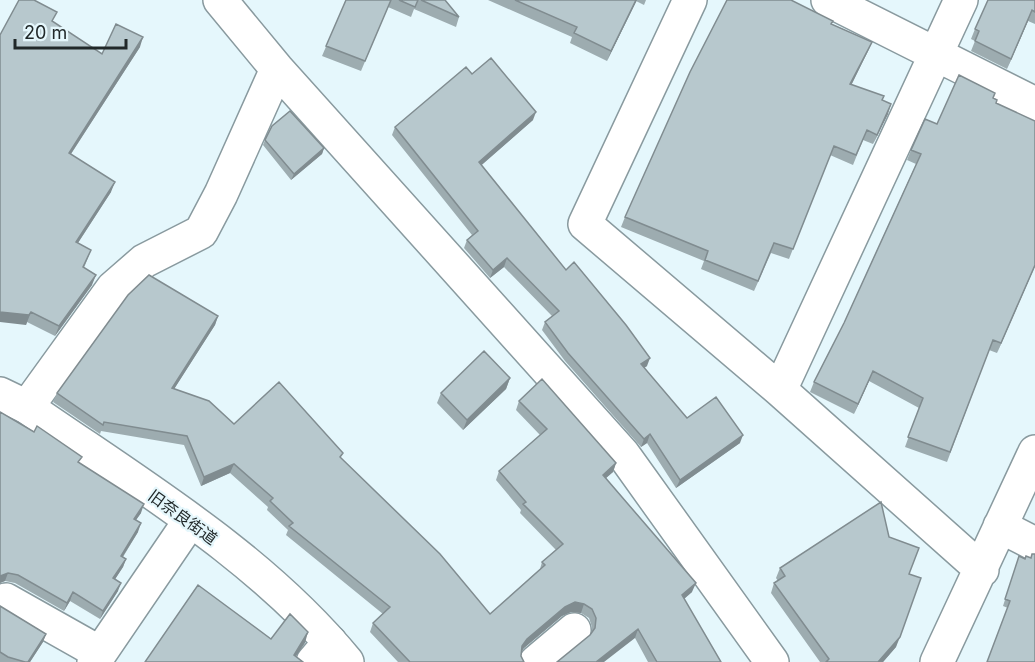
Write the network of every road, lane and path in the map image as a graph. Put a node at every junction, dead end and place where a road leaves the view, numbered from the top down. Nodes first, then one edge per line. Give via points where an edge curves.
1 (220, 0) edge
2 (690, 0) edge
3 (828, 0) edge
4 (961, 0) edge
5 (936, 54) junction
6 (277, 69) junction
7 (1035, 104) edge
8 (780, 390) junction
9 (14, 401) edge
10 (1035, 452) edge
11 (190, 520) junction
12 (1000, 526) junction
13 (1035, 543) edge
14 (981, 570) junction
15 (6, 600) dead end
16 (574, 630) dead end
17 (330, 655) edge
18 (97, 657) edge
19 (536, 662) edge
20 (772, 662) edge
21 (937, 662) edge

1 - 6 street
2 - 8 street via 585,224
3 - 5 street
4 - 5 street
5 - 7 street
5 - 8 street
6 - 9 street via 201,232 144,261 113,288
6 - 20 street via 623,454
8 - 14 street
9 - 11 street, 旧奈良街道
10 - 12 street
11 - 17 street, 旧奈良街道 via 293,604
11 - 18 street
12 - 13 street
12 - 14 street
14 - 21 street
15 - 18 street
16 - 19 street

